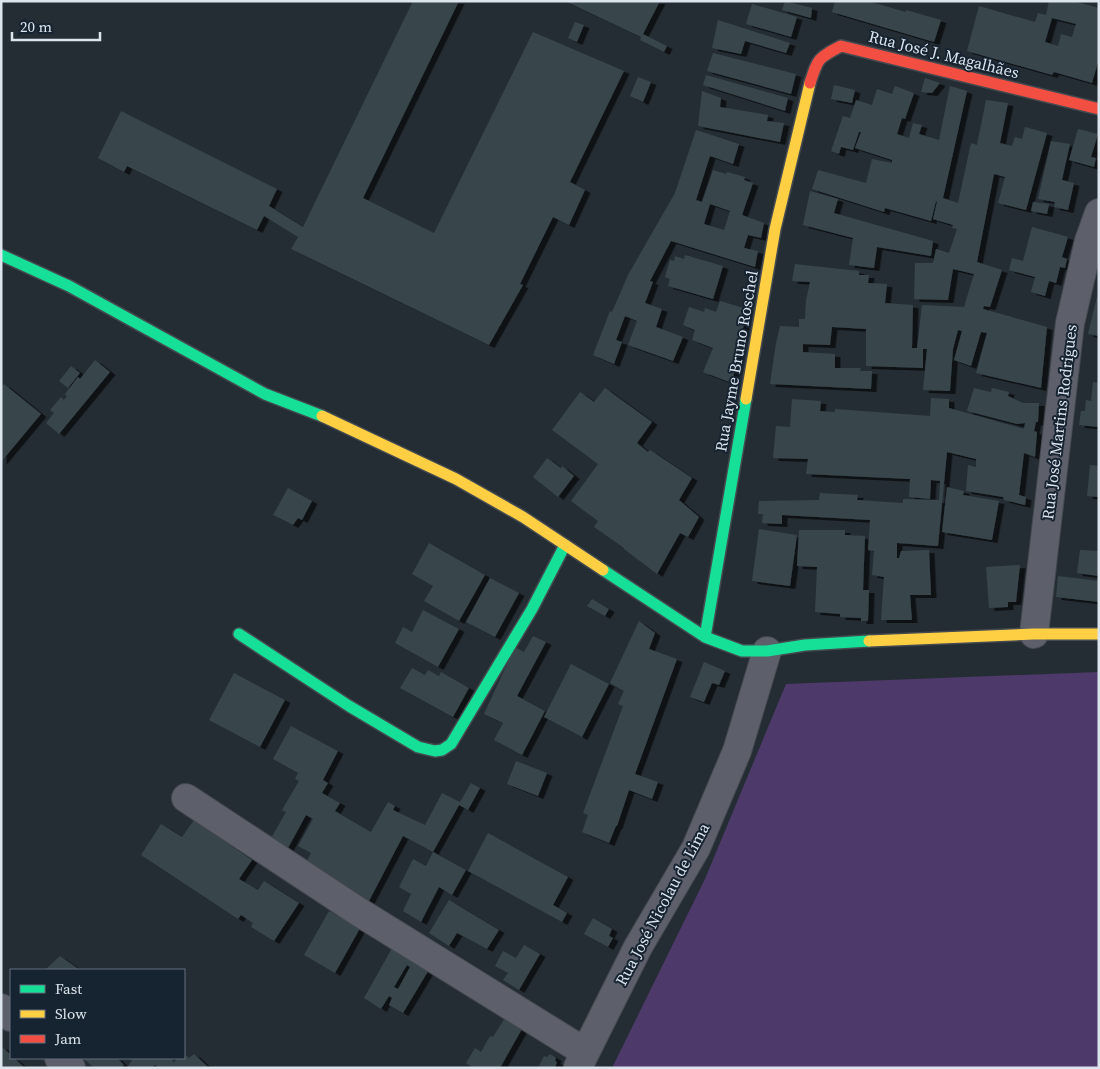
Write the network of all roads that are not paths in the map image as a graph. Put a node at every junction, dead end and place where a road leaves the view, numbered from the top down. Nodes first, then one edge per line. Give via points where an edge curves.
1 (807, 92) joint
2 (1099, 109) edge
3 (1099, 213) edge
4 (1, 255) edge
5 (565, 545) junction
6 (239, 634) dead end
7 (1034, 634) junction
8 (1099, 634) edge
9 (705, 637) junction
10 (767, 652) junction
11 (186, 798) dead end
12 (60, 1059) edge
13 (581, 1060) edge
14 (71, 1068) edge

1 - 2 street, Rua José J. Magalhães via 817,62 841,46
1 - 9 street, Rua Jayme Bruno Roschel via 775,229
3 - 7 street, Rua José Martins Rodrigues via 1089,241 1070,323
4 - 5 street via 69,286 265,394 338,422 456,479
5 - 6 street via 532,609 451,744 441,752 418,747
5 - 9 street
7 - 8 street
7 - 10 street via 805,644
9 - 10 street via 742,651
10 - 13 street, Rua José Nicolau de Lima via 736,751 696,848 638,947
11 - 13 street
12 - 14 street

